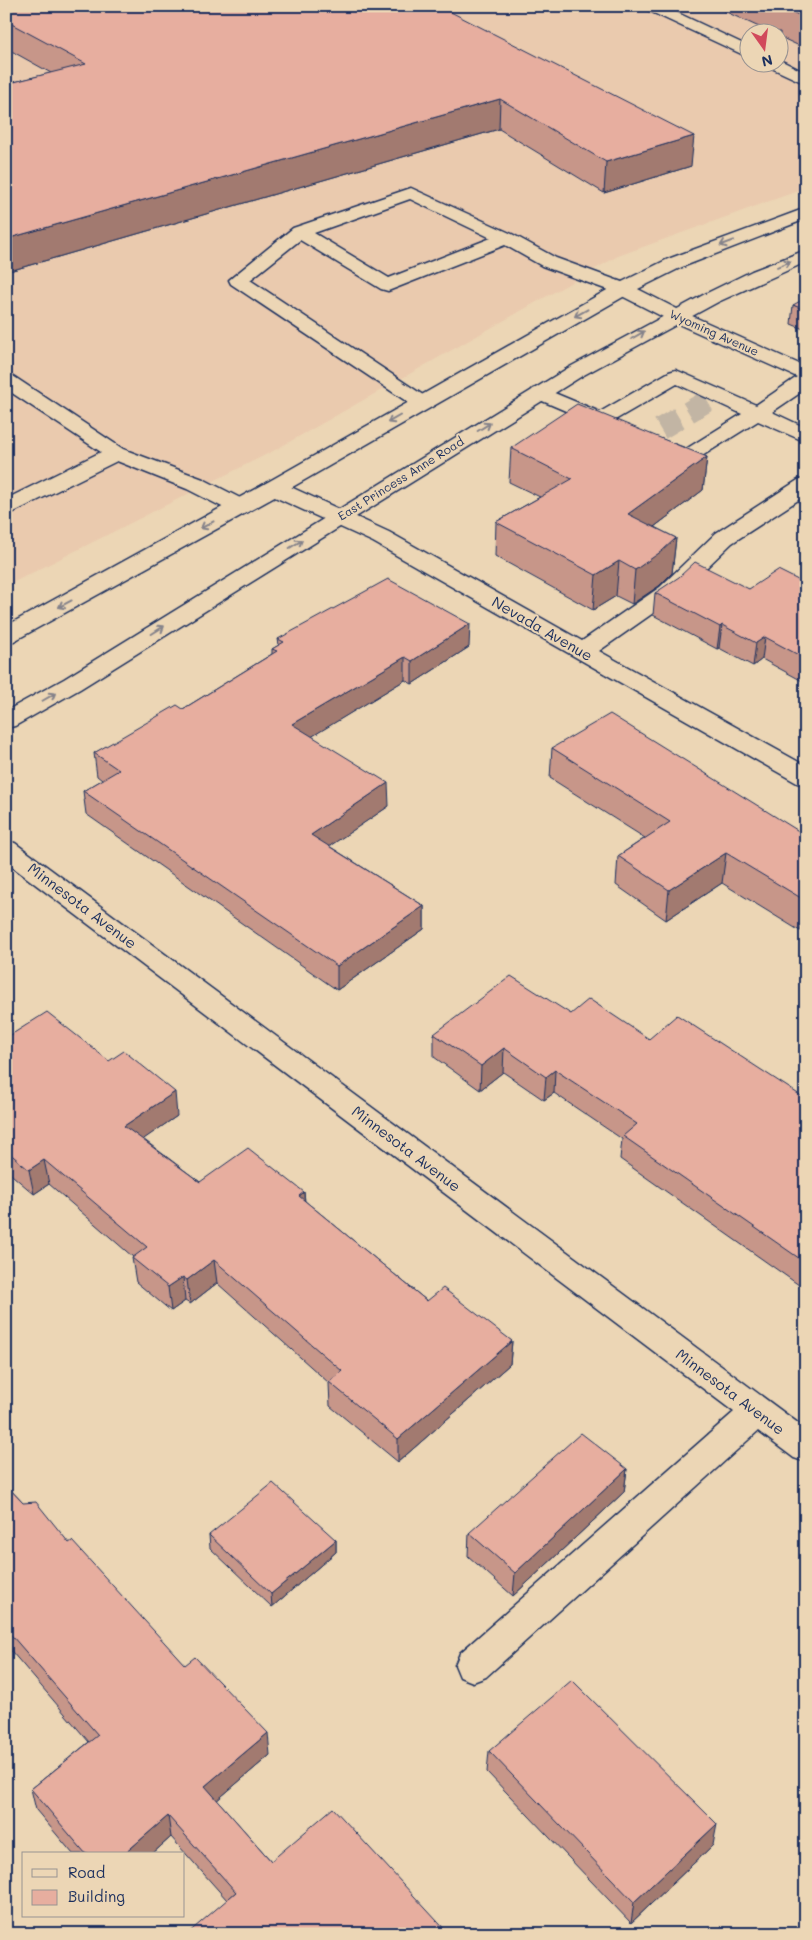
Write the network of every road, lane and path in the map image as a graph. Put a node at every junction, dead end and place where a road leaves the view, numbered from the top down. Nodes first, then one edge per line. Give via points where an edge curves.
1 (650, 6) edge
2 (740, 48) edge
3 (790, 71) edge
4 (806, 79) edge
5 (806, 213) edge
6 (299, 232) junction
7 (506, 238) junction
8 (806, 255) edge
9 (623, 289) junction
10 (674, 315) junction
11 (806, 374) edge
12 (6, 380) edge
13 (806, 380) edge
14 (540, 393) junction
15 (422, 403) junction
16 (757, 413) junction
17 (601, 420) junction
18 (660, 429) tunnel mouth
19 (627, 431) edge
20 (806, 436) edge
21 (116, 453) junction
22 (806, 486) edge
23 (274, 488) junction
24 (6, 507) edge
25 (240, 507) junction
26 (338, 518) junction
27 (6, 636) edge
28 (582, 652) junction
29 (6, 721) edge
30 (806, 777) edge
31 (6, 849) edge
32 (757, 1412) junction
33 (806, 1448) edge
34 (473, 1665) dead end

1 - 2 main road
3 - 4 main road
5 -> 9 main road via 675,263
6 - 7 main road, Wyoming Avenue via 411,193
6 - 7 main road via 388,285
6 - 15 main road, Wyoming Avenue via 238,280
7 - 9 main road, Wyoming Avenue via 549,262
10 -> 8 main road, East Princess Anne Road via 758,274
9 - 10 main road, Wyoming Avenue
9 -> 15 main road
10 - 11 main road, Wyoming Avenue
14 -> 10 main road, East Princess Anne Road
12 - 21 main road
13 - 16 main road
14 - 17 main road
26 -> 14 main road, East Princess Anne Road
15 -> 23 main road
16 - 17 main road via 676,376
16 - 18 main road via 687,457 644,439
16 - 20 main road
17 - 19 main road
21 - 24 main road
21 - 25 main road via 195,484
22 - 28 main road via 724,538 668,592
23 - 25 main road
23 - 26 main road, Nevada Avenue
25 -> 27 main road
26 - 28 main road, Nevada Avenue via 380,537
29 -> 26 main road, East Princess Anne Road via 72,684
28 - 30 main road, Nevada Avenue
31 - 32 main road, Minnesota Avenue
32 - 33 main road, Minnesota Avenue
32 - 34 main road

